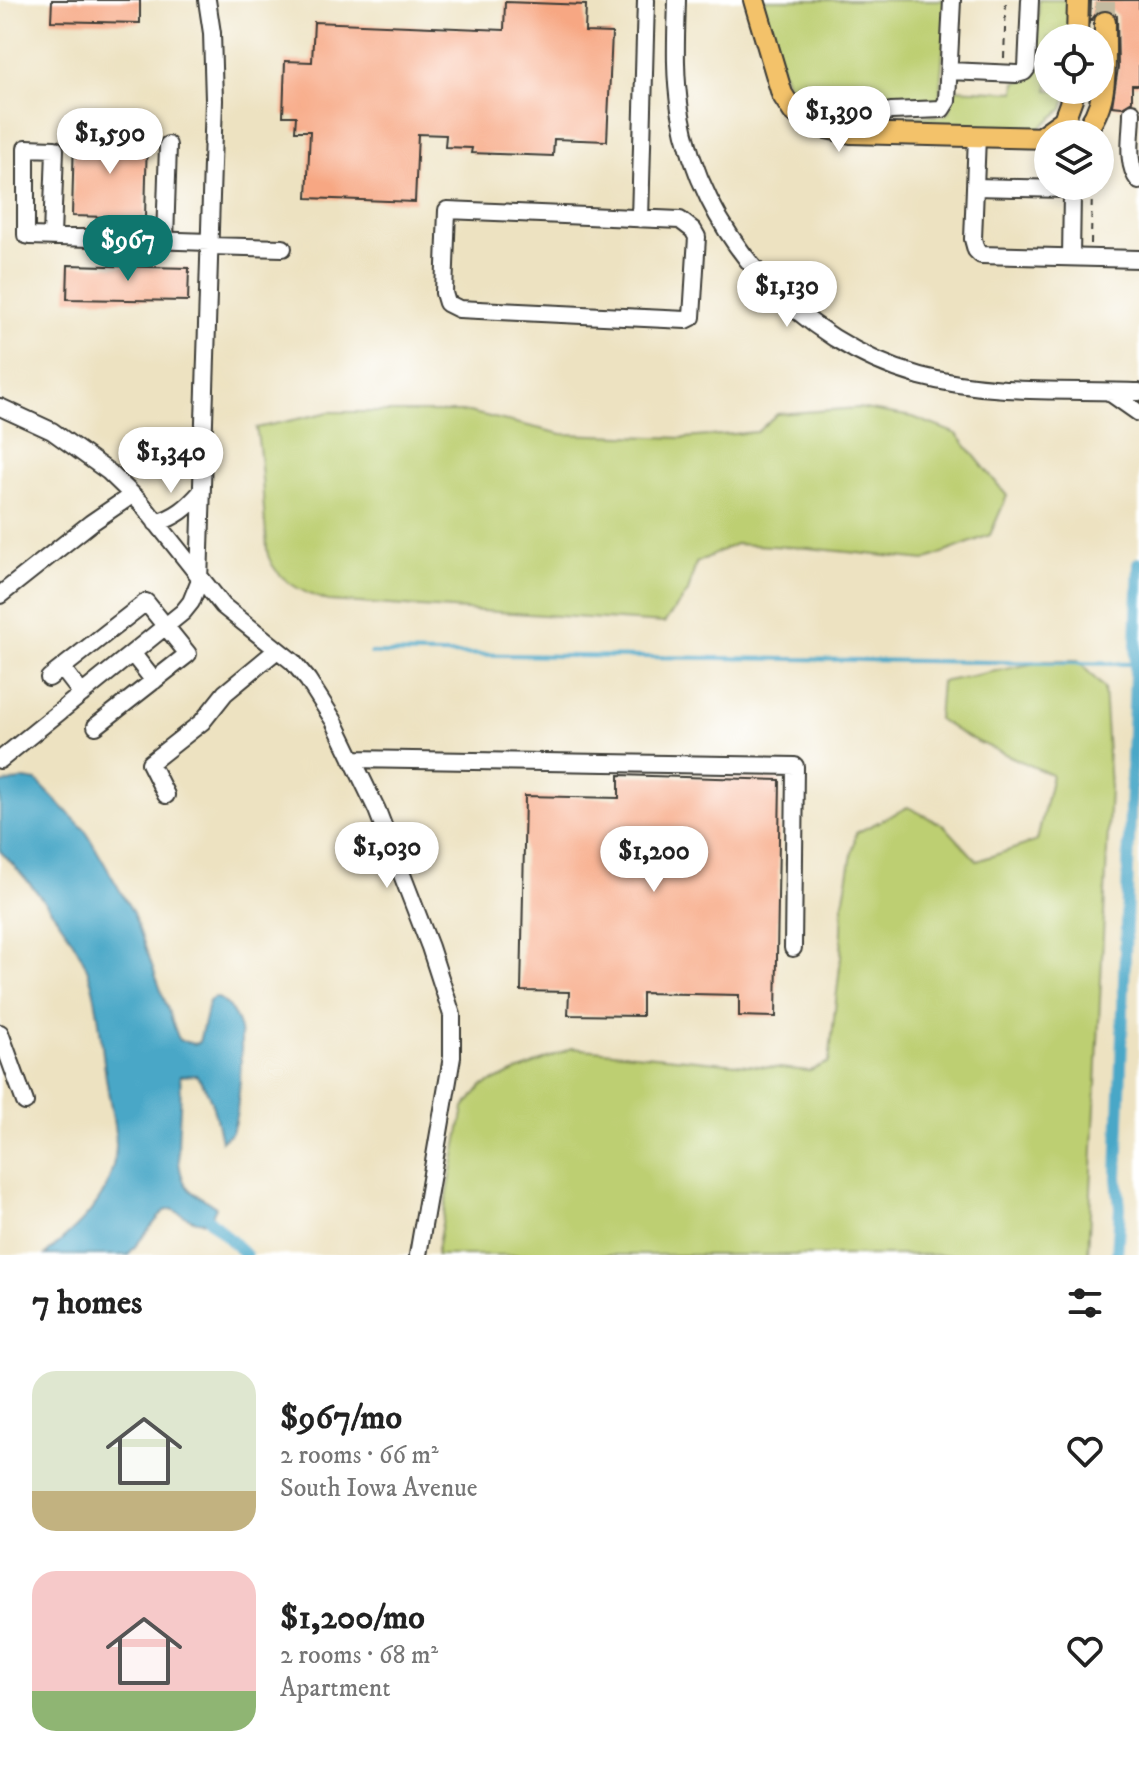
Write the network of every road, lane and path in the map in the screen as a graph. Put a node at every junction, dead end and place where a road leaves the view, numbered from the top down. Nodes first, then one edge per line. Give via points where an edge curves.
1 (207, 0) edge
2 (646, 0) edge
3 (677, 0) edge
4 (754, 0) edge
5 (952, 0) edge
6 (1006, 0) edge
7 (1030, 0) edge
8 (1078, 0) edge
9 (1105, 22) tunnel mouth
10 (1077, 24) edge
11 (1004, 63) dead end
12 (949, 71) junction
13 (1132, 112) dead end
14 (1094, 120) edge
15 (816, 126) junction
16 (977, 136) junction
17 (1034, 138) edge
18 (168, 145) dead end
19 (1139, 181) edge
20 (975, 187) junction
21 (1092, 200) edge
22 (640, 219) junction
23 (52, 237) junction
24 (165, 240) junction
25 (209, 244) junction
26 (283, 248) dead end
27 (1071, 257) junction
28 (1090, 257) junction
29 (1139, 259) edge
30 (1107, 391) junction
31 (1139, 392) edge
32 (0, 407) edge
33 (1139, 413) edge
34 (201, 492) junction
35 (132, 495) junction
36 (156, 523) junction
37 (198, 576) junction
38 (0, 595) edge
39 (166, 624) junction
40 (277, 650) junction
41 (132, 653) junction
42 (154, 681) junction
43 (82, 694) junction
44 (96, 726) dead end
45 (352, 759) junction
46 (0, 760) edge
47 (166, 795) dead end
48 (793, 948) dead end
49 (0, 1033) edge
50 (25, 1102) dead end
51 (418, 1255) edge

1 - 25 street via 213,54
2 - 22 street
3 - 30 street via 680,109 703,186 740,251 791,307 840,343 920,376 964,385
4 - 15 main road via 782,94 793,111
5 - 12 street
6 - 11 path
7 - 12 street via 1024,72
8 - 10 main road
9 - 14 main road via 1103,98
12 - 15 street via 942,109 891,111
13 - 19 street via 1131,161
15 - 16 main road via 851,133
16 - 17 main road
16 - 20 street
18 - 24 street
20 - 27 street via 973,239 981,255
20 - 27 street via 1067,189 1072,193
21 - 28 path
22 - 22 street via 680,220 697,237 692,317 686,320 459,309 447,303 447,210
23 - 23 street via 24,232 26,148 55,149
23 - 24 street
24 - 25 street
25 - 26 street
25 - 34 street
27 - 28 street
28 - 29 street
30 - 31 street
30 - 33 street
32 - 35 street via 52,431
34 - 36 street via 187,508
34 - 37 street
35 - 36 street
35 - 38 street
36 - 37 street
37 - 39 street via 191,602
37 - 40 street via 223,606
39 - 41 street
39 - 42 street via 188,654
39 - 43 street via 146,602 56,673
40 - 45 street via 308,680
40 - 47 street via 150,763
41 - 42 street
41 - 43 street
42 - 44 street
43 - 46 street
45 - 48 street via 795,766
45 - 51 street via 377,810 452,1015 452,1057
49 - 50 street

